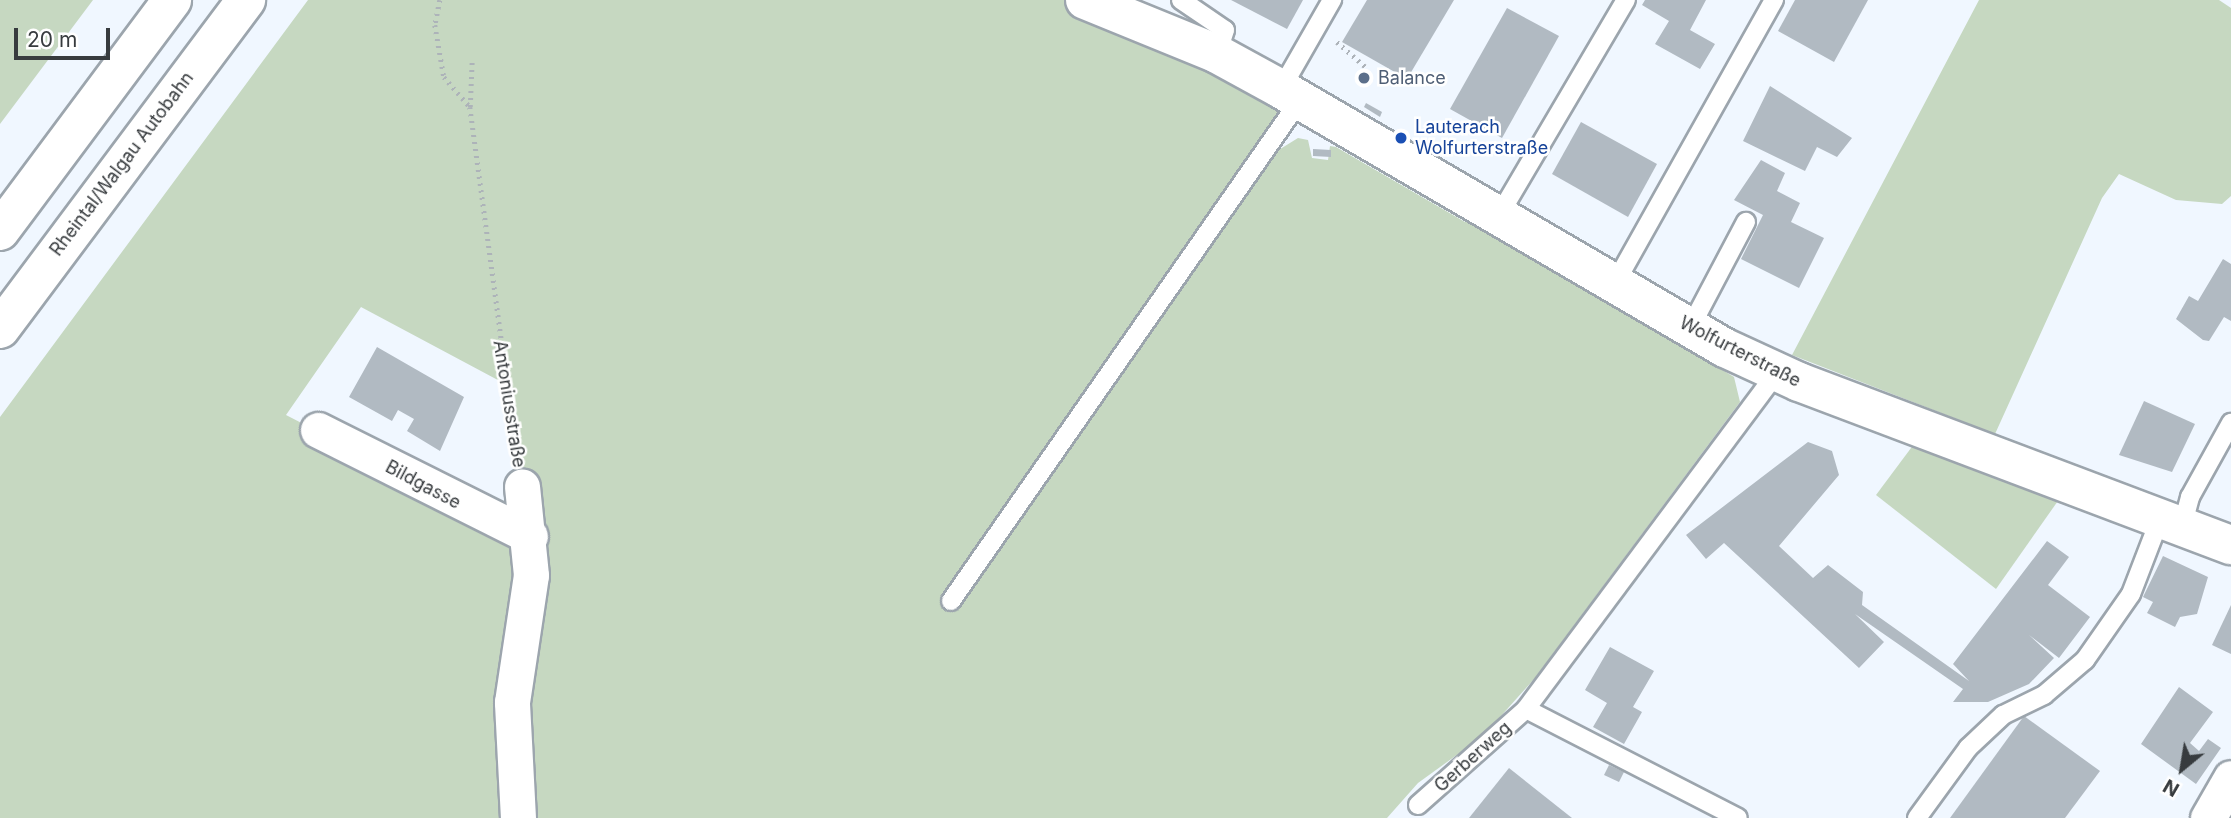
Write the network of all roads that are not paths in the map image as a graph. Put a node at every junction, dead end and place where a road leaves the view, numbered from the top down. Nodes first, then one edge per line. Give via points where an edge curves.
1 (173, 0) edge
2 (246, 0) edge
3 (1085, 0) edge
4 (1181, 0) edge
5 (1332, 0) edge
6 (1626, 0) edge
7 (1774, 0) edge
8 (1217, 54) junction
9 (1291, 95) junction
10 (1498, 217) junction
11 (1746, 222) dead end
12 (0, 231) edge
13 (1614, 285) junction
14 (1690, 328) junction
15 (0, 329) edge
16 (1777, 372) junction
17 (2231, 423) edge
18 (318, 430) dead end
19 (522, 486) road end
20 (2171, 523) junction
21 (530, 536) junction
22 (2231, 545) edge
23 (951, 601) dead end
24 (1526, 709) junction
25 (2231, 778) edge
26 (1418, 805) dead end
27 (518, 818) edge
28 (1738, 818) edge
29 (1917, 818) edge
30 (2208, 818) edge

1 - 12 main road
2 - 15 main road, Rheintal/Walgau Autobahn
3 - 8 main road, Wolfurterstraße
4 - 8 lane via 1225,30
5 - 9 lane
6 - 10 lane
7 - 13 lane
8 - 9 main road, Wolfurterstraße
9 - 10 main road, Wolfurterstraße
9 - 23 lane
10 - 13 main road, Wolfurterstraße
11 - 14 lane
13 - 14 main road, Wolfurterstraße
14 - 16 main road, Wolfurterstraße
16 - 20 main road, Wolfurterstraße
16 - 24 lane, Gerberweg
17 - 20 lane
18 - 21 street, Bildgasse
19 - 21 street, Antoniusstraße
20 - 22 main road, Wolfurterstraße
20 - 29 lane via 2131,594 2085,660 2044,695 2003,715 1968,748
21 - 27 street, Antoniusstraße via 531,575 512,702
24 - 26 lane, Gerberweg
24 - 28 lane
25 - 30 street

